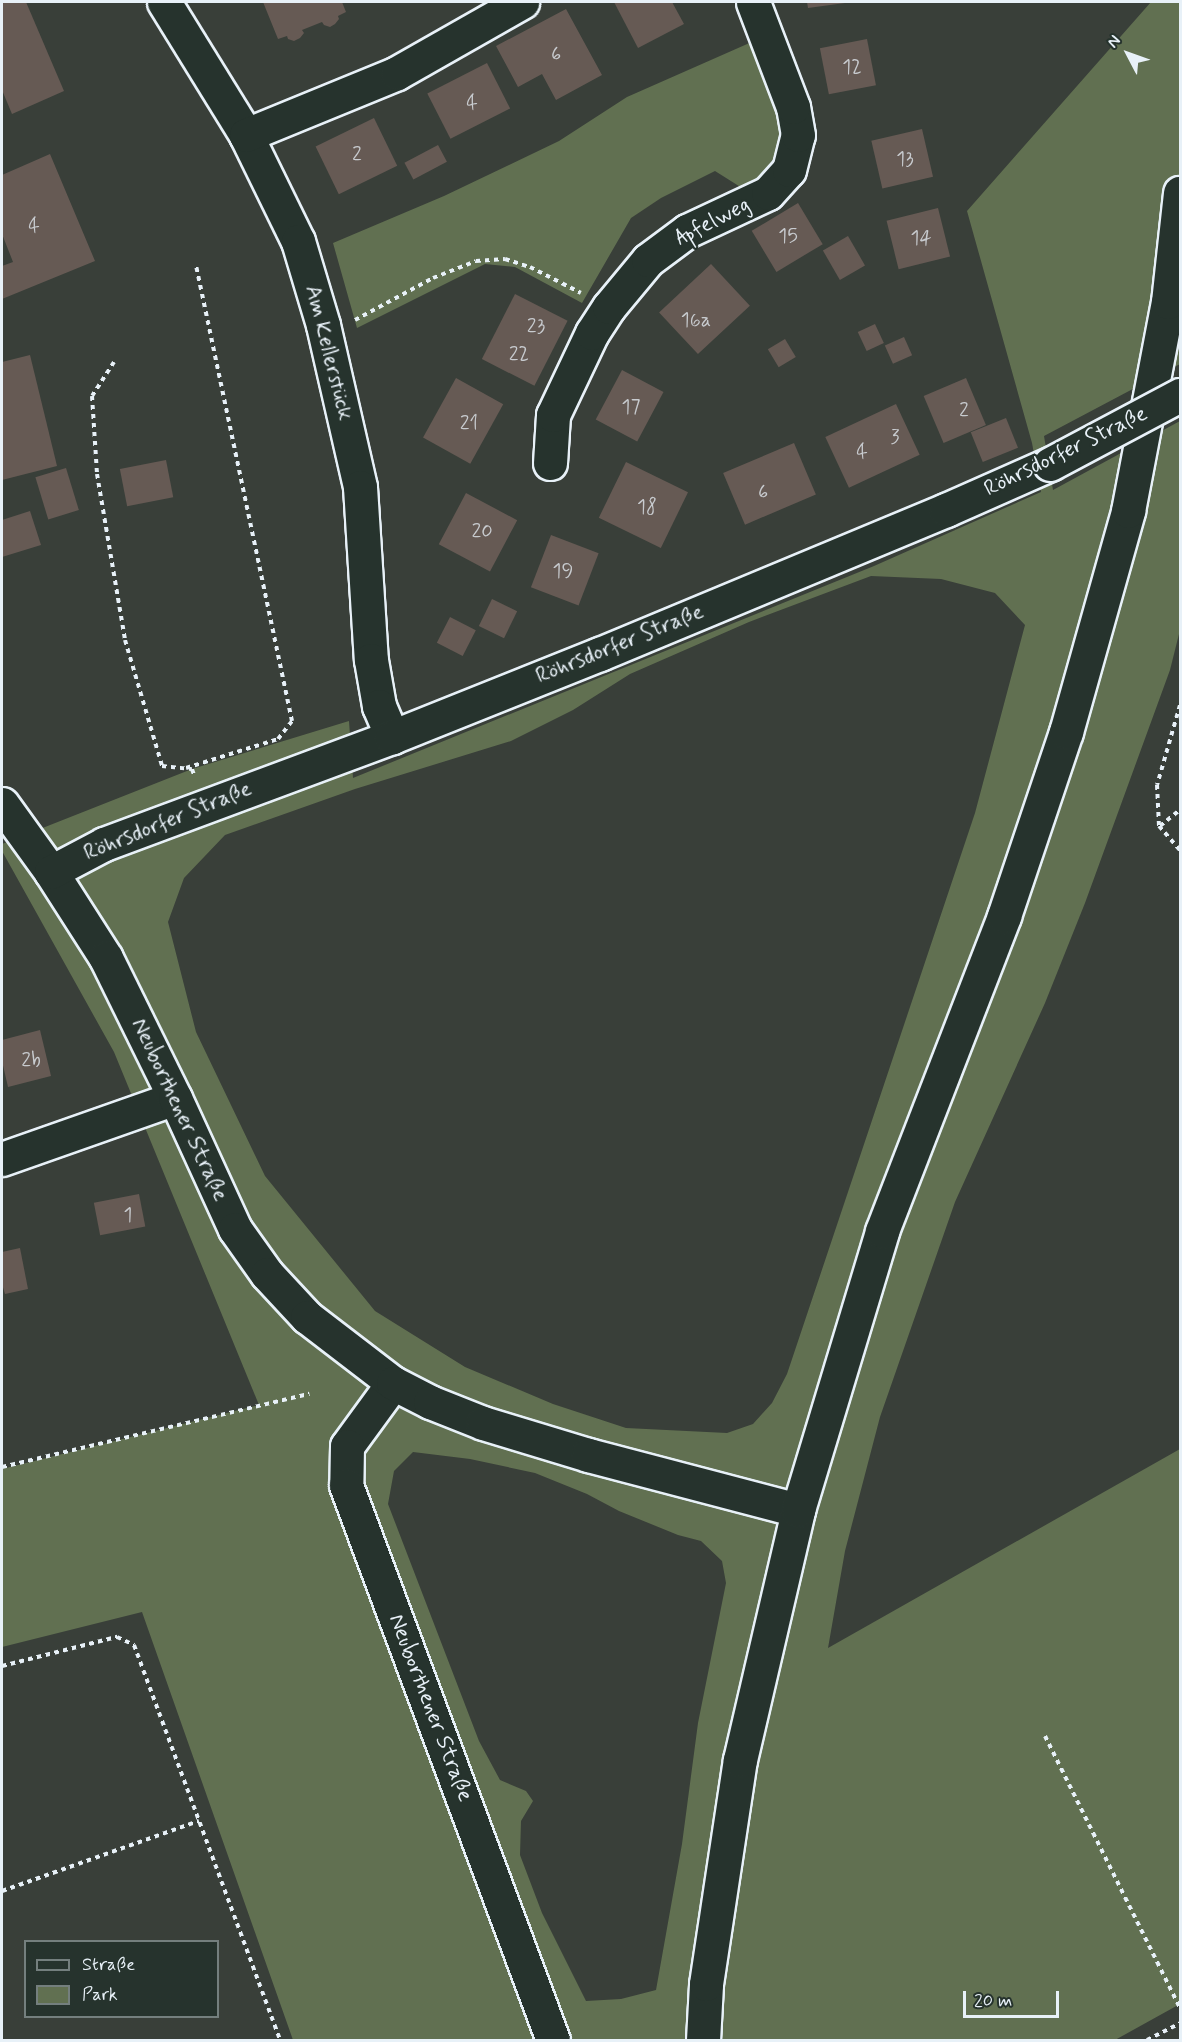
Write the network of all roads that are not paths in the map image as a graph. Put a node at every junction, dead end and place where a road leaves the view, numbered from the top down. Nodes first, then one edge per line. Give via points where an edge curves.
1 (164, 2) edge
2 (522, 2) edge
3 (753, 2) edge
4 (246, 135) junction
5 (1180, 193) edge
6 (1180, 395) edge
7 (550, 463) dead end
8 (392, 737) junction
9 (2, 804) edge
10 (51, 872) junction
11 (175, 1098) junction
12 (2, 1159) edge
13 (393, 1383) junction
14 (798, 1510) junction
15 (553, 2040) edge
16 (703, 2040) edge

1 - 4 street, Am Kellerstück
2 - 4 street via 397,73
3 - 7 street, Apfelweg via 793,107 798,135 789,170 768,193 687,231 656,254 609,307 592,333 553,415
4 - 8 street, Am Kellerstück via 298,241 325,336 360,487 371,660 379,706
5 - 14 street via 1168,302 1128,511 1066,732 1004,916 882,1231
6 - 8 street, Röhrsdorfer Straße, bridge via 1050,464 946,510
8 - 10 street, Röhrsdorfer Straße via 104,844
9 - 10 street, Neuborthener Straße
10 - 11 street, Neuborthener Straße via 105,958
11 - 12 street
11 - 13 street, Neuborthener Straße via 235,1230 267,1275 307,1317
13 - 14 street, Neuborthener Straße via 462,1414 535,1439
13 - 15 street, Neuborthener Straße via 347,1446 346,1485
14 - 16 street via 740,1760 706,1983

